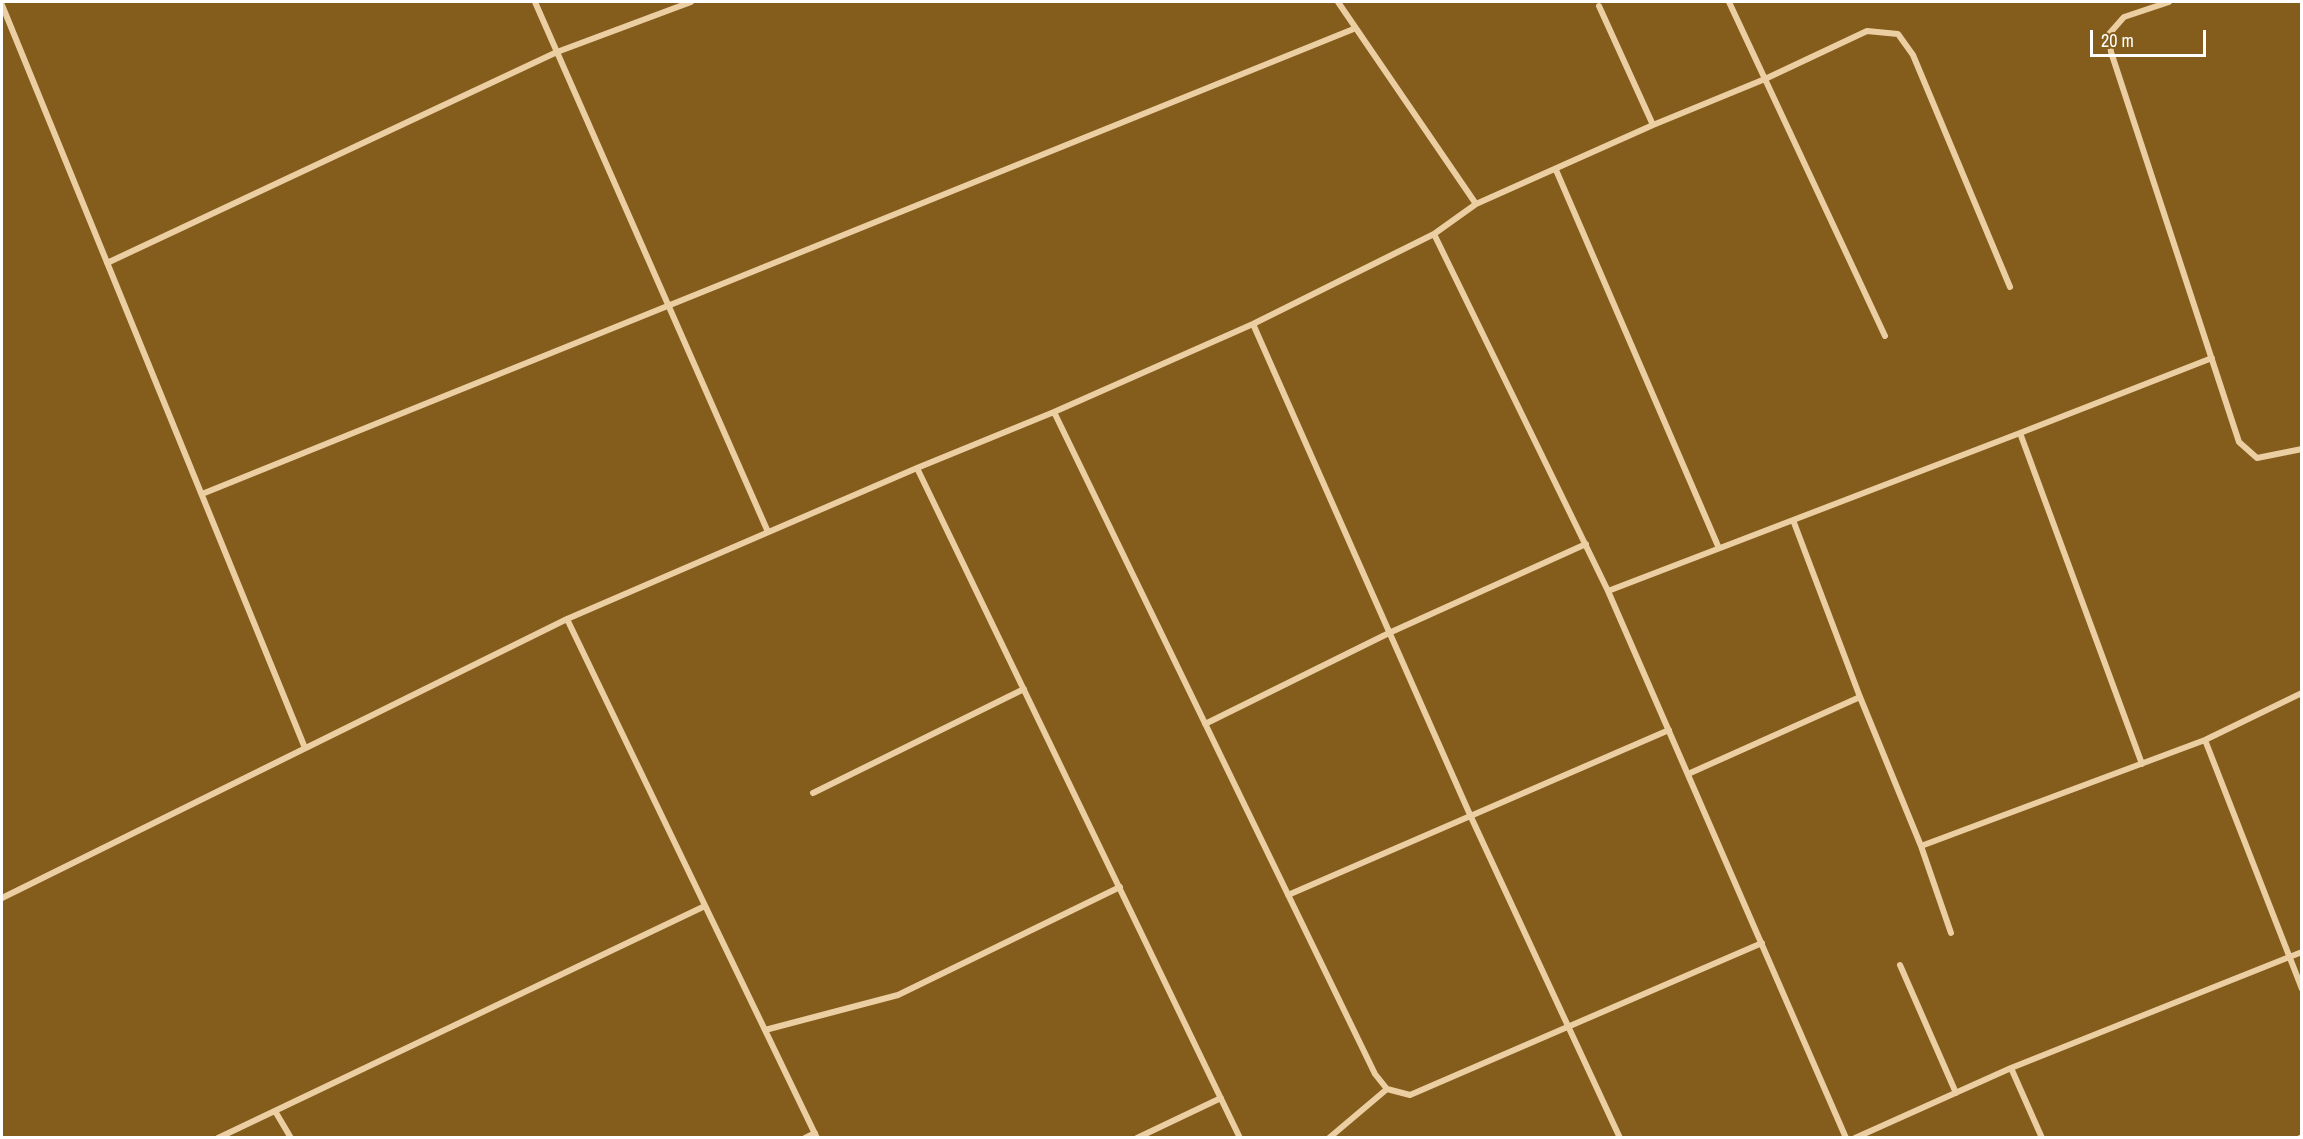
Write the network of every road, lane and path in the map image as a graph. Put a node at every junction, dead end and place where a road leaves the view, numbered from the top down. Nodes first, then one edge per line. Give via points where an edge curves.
1 (535, 2) edge
2 (691, 2) edge
3 (1338, 2) edge
4 (1729, 2) edge
5 (2169, 2) edge
6 (2, 5) edge
7 (1599, 6) dead end
8 (1356, 28) junction
9 (557, 52) junction
10 (1766, 80) junction
11 (1653, 125) junction
12 (1556, 170) junction
13 (1476, 204) junction
14 (1434, 234) junction
15 (107, 263) junction
16 (2010, 287) dead end
17 (669, 306) junction
18 (1252, 324) junction
19 (1885, 336) dead end
20 (2212, 358) junction
21 (1054, 412) junction
22 (2020, 433) junction
23 (2301, 449) edge
24 (917, 468) junction
25 (201, 494) junction
26 (1793, 520) junction
27 (768, 532) junction
28 (1586, 544) junction
29 (1718, 546) junction
30 (1608, 591) junction
31 (567, 619) junction
32 (1389, 633) junction
33 (1024, 689) junction
34 (2301, 693) edge
35 (1860, 697) junction
36 (1205, 724) junction
37 (1669, 730) junction
38 (2205, 740) junction
39 (305, 748) junction
40 (2142, 764) junction
41 (1688, 774) junction
42 (813, 793) dead end
43 (1471, 817) junction
44 (1921, 846) junction
45 (1120, 887) junction
46 (1288, 895) junction
47 (2, 898) edge
48 (705, 906) junction
49 (1951, 933) dead end
50 (1762, 943) junction
51 (2301, 952) edge
52 (2289, 957) junction
53 (1900, 965) dead end
54 (2301, 989) edge
55 (1568, 1027) junction
56 (765, 1030) junction
57 (2011, 1068) junction
58 (1387, 1089) junction
59 (1956, 1093) junction
60 (1221, 1098) junction
61 (275, 1112) junction
62 (816, 1135) edge
63 (218, 1137) edge
64 (291, 1137) edge
65 (805, 1137) edge
66 (1137, 1137) edge
67 (1240, 1137) edge
68 (1329, 1137) edge
69 (1620, 1137) edge
70 (1846, 1137) edge
71 (1856, 1137) edge
72 (2042, 1137) edge

1 - 9 street
2 - 9 street
3 - 8 street
4 - 10 street
5 - 20 street via 2124,17 2109,34 2111,52
6 - 15 street
7 - 11 street
8 - 13 street
8 - 17 street
9 - 15 street
9 - 17 street
10 - 11 street
10 - 16 street via 1867,31 1898,34 1913,55
10 - 19 street
11 - 12 street
12 - 13 street
12 - 29 street
13 - 14 street
14 - 18 street
14 - 28 street
15 - 25 street
17 - 25 street
17 - 27 street
18 - 21 street
18 - 32 street
20 - 22 street
20 - 23 street via 2239,442 2257,458
21 - 24 street
21 - 36 street
22 - 26 street
22 - 40 street
24 - 27 street
24 - 33 street
25 - 39 street
26 - 29 street
26 - 35 street
27 - 31 street
28 - 30 street
28 - 32 street
29 - 30 street
30 - 37 street
31 - 39 street
31 - 48 street
32 - 36 street
32 - 43 street
33 - 42 street
33 - 45 street
34 - 38 street
35 - 41 street
35 - 44 street
36 - 46 street
37 - 41 street
37 - 43 street
38 - 40 street
38 - 52 street
39 - 47 street
40 - 44 street
41 - 50 street
43 - 46 street
43 - 55 street
44 - 49 street
45 - 56 street via 898,995
45 - 60 street
46 - 58 street via 1375,1074
48 - 56 street
48 - 61 street
50 - 55 street
50 - 70 street
51 - 52 street
52 - 54 street
52 - 57 street
53 - 59 street
55 - 58 street via 1410,1095
55 - 69 street
56 - 62 street
57 - 59 street
57 - 72 street
58 - 68 street
59 - 71 street
60 - 66 street
60 - 67 street
61 - 63 street
61 - 64 street
62 - 65 street

